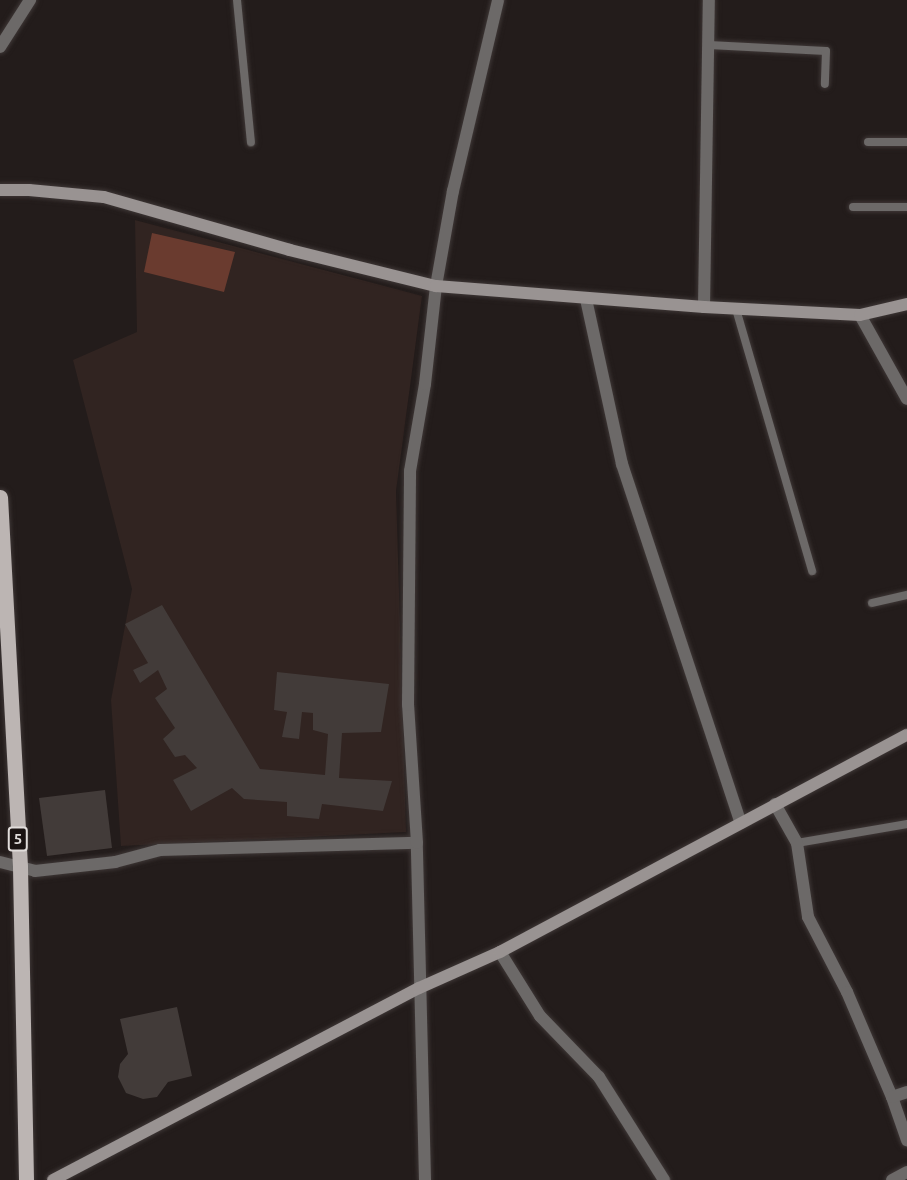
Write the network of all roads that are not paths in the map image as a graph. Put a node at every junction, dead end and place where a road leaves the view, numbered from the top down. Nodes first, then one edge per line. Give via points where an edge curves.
1 (30, 0) edge
2 (237, 0) edge
3 (498, 0) edge
4 (709, 0) edge
5 (709, 45) junction
6 (0, 47) edge
7 (825, 84) dead end
8 (251, 142) dead end
9 (868, 142) dead end
10 (907, 142) edge
11 (0, 190) edge
12 (853, 207) dead end
13 (907, 207) edge
14 (436, 286) junction
15 (586, 299) junction
16 (907, 304) edge
17 (704, 307) junction
18 (736, 309) junction
19 (860, 315) junction
20 (907, 399) edge
21 (0, 498) edge
22 (812, 572) dead end
23 (907, 595) edge
24 (872, 603) dead end
25 (907, 735) edge
26 (775, 804) junction
27 (741, 823) junction
28 (907, 824) edge
29 (417, 843) junction
30 (797, 843) junction
31 (0, 862) edge
32 (20, 867) junction
33 (500, 951) junction
34 (419, 988) junction
35 (907, 1092) edge
36 (892, 1097) junction
37 (907, 1140) edge
38 (907, 1172) edge
39 (26, 1180) edge
40 (53, 1180) edge
41 (425, 1180) edge
42 (664, 1180) edge
43 (892, 1180) edge

1 - 6 street
2 - 8 lane
3 - 14 street via 453,191
4 - 5 street
5 - 7 lane via 826,51
5 - 17 street
9 - 10 lane
11 - 14 street via 104,197 290,250
12 - 13 lane
14 - 15 street
14 - 29 street via 410,471 408,705
15 - 17 street
15 - 27 street via 622,464
16 - 19 street
17 - 18 street
18 - 19 street
18 - 22 lane
19 - 20 street
21 - 32 main road, 5
23 - 24 lane
25 - 26 street
26 - 27 street
26 - 30 street
27 - 33 street
28 - 30 lane
29 - 32 street via 160,850 78,868 35,871
29 - 34 street
30 - 36 street via 808,917
31 - 32 street
32 - 39 main road, 5
33 - 34 street
33 - 42 street via 540,1016 599,1077
34 - 40 street
34 - 41 street
35 - 36 street
36 - 37 street
38 - 43 street

